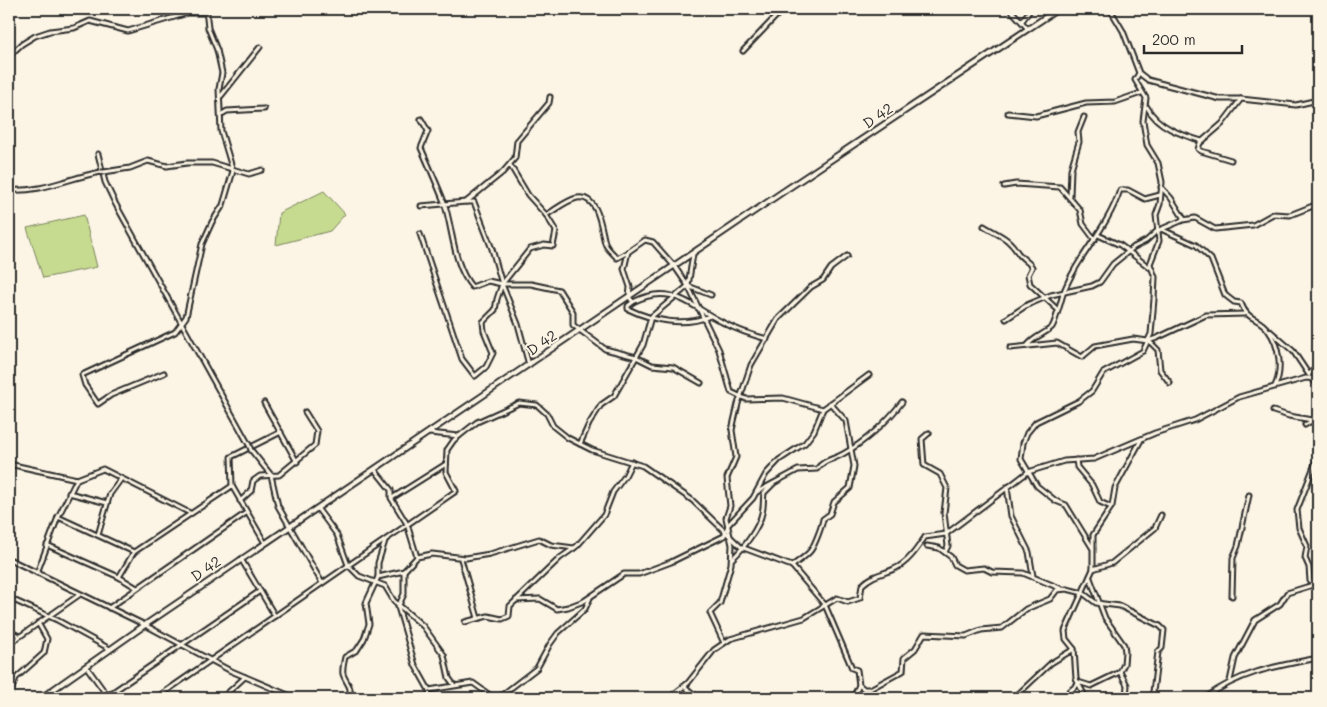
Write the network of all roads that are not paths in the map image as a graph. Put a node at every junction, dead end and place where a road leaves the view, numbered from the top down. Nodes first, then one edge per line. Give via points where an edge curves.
1 (783, 9) edge
2 (1010, 9) edge
3 (1031, 9) edge
4 (1058, 9) edge
5 (1110, 9) edge
6 (207, 11) edge
7 (1022, 21) junction
8 (1028, 29) junction
9 (260, 47) dead end
10 (743, 52) dead end
11 (9, 56) edge
12 (1139, 73) junction
13 (1141, 93) junction
14 (221, 97) junction
15 (550, 97) dead end
16 (1241, 99) junction
17 (1318, 100) edge
18 (1146, 107) junction
19 (264, 109) dead end
20 (1008, 113) dead end
21 (222, 115) junction
22 (1084, 117) dead end
23 (421, 119) dead end
24 (1202, 142) junction
25 (98, 154) dead end
26 (1231, 160) dead end
27 (510, 165) junction
28 (262, 170) dead end
29 (233, 171) junction
30 (1004, 186) dead end
31 (1161, 187) junction
32 (9, 190) edge
33 (1160, 195) junction
34 (1070, 197) junction
35 (466, 202) junction
36 (444, 204) junction
37 (1318, 204) edge
38 (421, 206) dead end
39 (546, 215) junction
40 (1184, 219) junction
41 (984, 226) dead end
42 (1163, 230) junction
43 (1157, 231) junction
44 (420, 234) dead end
45 (1098, 234) junction
46 (1095, 240) junction
47 (628, 252) junction
48 (1128, 252) junction
49 (693, 254) junction
50 (847, 256) dead end
51 (675, 267) junction
52 (1150, 267) junction
53 (502, 284) junction
54 (688, 286) junction
55 (1064, 291) junction
56 (675, 295) junction
57 (711, 295) dead end
58 (629, 297) junction
59 (1046, 297) junction
60 (633, 302) junction
61 (698, 308) junction
62 (1058, 309) junction
63 (1245, 314) junction
64 (711, 316) junction
65 (651, 317) junction
66 (704, 319) junction
67 (1006, 319) dead end
68 (182, 322) junction
69 (1267, 329) junction
70 (580, 331) junction
71 (767, 339) junction
72 (1148, 341) junction
73 (1028, 346) junction
74 (1010, 348) dead end
75 (636, 357) junction
76 (529, 365) junction
77 (1318, 366) edge
78 (164, 373) dead end
79 (869, 375) dead end
80 (1309, 376) junction
81 (1318, 379) edge
82 (701, 383) dead end
83 (1170, 383) dead end
84 (1318, 384) edge
85 (1275, 386) junction
86 (740, 396) junction
87 (902, 402) dead end
88 (264, 403) dead end
89 (830, 403) junction
90 (823, 409) junction
91 (1272, 411) dead end
92 (305, 412) dead end
93 (1318, 417) edge
94 (1313, 420) junction
95 (1318, 421) edge
96 (1305, 425) dead end
97 (280, 432) junction
98 (429, 433) junction
99 (929, 433) dead end
100 (460, 436) junction
101 (1142, 438) junction
102 (580, 444) junction
103 (852, 448) junction
104 (1318, 456) edge
105 (1076, 460) junction
106 (296, 462) junction
107 (632, 462) junction
108 (9, 464) edge
109 (446, 464) junction
110 (375, 470) junction
111 (1028, 472) junction
112 (271, 475) junction
113 (120, 478) junction
114 (76, 479) junction
115 (775, 482) junction
116 (232, 486) junction
117 (1007, 487) junction
118 (757, 492) junction
119 (70, 493) junction
120 (1249, 495) dead end
121 (391, 498) junction
122 (240, 501) junction
123 (108, 503) junction
124 (1111, 507) junction
125 (317, 508) junction
126 (191, 514) junction
127 (246, 514) junction
128 (1161, 515) dead end
129 (58, 517) junction
130 (407, 524) junction
131 (728, 525) junction
132 (289, 528) junction
133 (724, 532) junction
134 (946, 534) junction
135 (98, 535) junction
136 (730, 538) junction
137 (385, 540) junction
138 (265, 543) junction
139 (47, 545) junction
140 (926, 546) dead end
141 (741, 547) junction
142 (574, 548) junction
143 (1093, 549) junction
144 (134, 552) junction
145 (944, 552) junction
146 (417, 557) junction
147 (241, 559) junction
148 (461, 559) junction
149 (9, 560) edge
150 (731, 560) junction
151 (348, 565) junction
152 (792, 566) junction
153 (1093, 569) junction
154 (404, 571) junction
155 (37, 573) junction
156 (1033, 576) junction
157 (119, 577) junction
158 (378, 577) junction
159 (1090, 578) junction
160 (374, 582) junction
161 (322, 583) junction
162 (1313, 585) junction
163 (137, 588) junction
164 (1063, 589) junction
165 (1318, 590) edge
166 (260, 591) junction
167 (1083, 593) junction
168 (79, 595) junction
169 (1232, 596) dead end
170 (590, 597) junction
171 (9, 598) edge
172 (516, 600) junction
173 (1100, 602) junction
174 (399, 604) junction
175 (825, 605) junction
176 (109, 608) junction
177 (48, 616) junction
178 (275, 616) junction
179 (478, 618) junction
180 (465, 622) dead end
181 (38, 623) junction
182 (145, 625) junction
183 (9, 631) edge
184 (19, 636) junction
185 (724, 643) junction
186 (9, 644) edge
187 (180, 646) junction
188 (110, 649) junction
189 (1074, 649) junction
190 (1318, 658) edge
191 (211, 662) junction
192 (86, 666) junction
193 (1120, 672) junction
194 (245, 677) junction
195 (1230, 681) junction
196 (1078, 683) junction
197 (454, 685) junction
198 (859, 685) junction
199 (684, 686) junction
200 (429, 690) junction
201 (9, 696) edge
202 (107, 697) edge
203 (41, 698) edge
204 (156, 698) edge
205 (222, 698) edge
206 (294, 698) edge
207 (348, 698) edge
208 (429, 698) edge
209 (494, 698) edge
210 (498, 698) edge
211 (668, 698) edge
212 (698, 698) edge
213 (853, 698) edge
214 (1014, 698) edge
215 (1062, 698) edge
216 (1086, 698) edge
217 (1126, 698) edge
218 (1150, 698) edge
219 (1204, 698) edge

1 - 10 street
2 - 7 street
3 - 7 street
4 - 8 street, D 42 / D 42
5 - 12 street via 1123,31
6 - 11 street via 188,13 128,31 90,21 74,28 35,36
6 - 14 street via 208,28 222,73
7 - 8 street
8 - 49 street, D 42 / D 42
9 - 14 street
12 - 13 street via 1135,80
12 - 16 street via 1148,80 1209,97
13 - 18 street via 1146,98
13 - 20 street via 1115,102 1086,103 1036,116
14 - 21 street
15 - 27 street via 549,104 517,141 515,158
16 - 17 street via 1296,106
16 - 24 street via 1222,124
18 - 24 street via 1172,130
18 - 31 street via 1143,121 1147,145 1158,163
19 - 21 street via 227,111
21 - 29 street via 222,140
22 - 34 street via 1071,169
23 - 36 street via 428,131 421,148
24 - 26 street via 1199,150
25 - 68 street via 105,182 115,203
27 - 35 street
27 - 39 street via 528,195
28 - 29 street via 249,174
29 - 32 street via 212,163 167,166 148,161 130,168 91,173 65,183
29 - 68 street via 223,205 204,240 186,317
30 - 34 street via 1056,185
31 - 33 street
31 - 40 street
33 - 43 street
33 - 45 street via 1145,199 1128,190 1120,190 1110,217
34 - 46 street
35 - 36 street
35 - 53 street via 474,202
36 - 38 street
36 - 53 street via 466,280 472,287 488,281
37 - 40 street via 1290,215 1273,214 1253,225 1215,229 1195,218
39 - 47 street via 577,198 586,199 592,203 605,244 617,258
39 - 53 street via 556,231 553,246 530,249
40 - 42 street
41 - 59 street via 1008,238 1016,247 1032,267 1028,275 1030,284
42 - 43 street
42 - 63 street via 1196,245 1210,259 1225,295 1241,303
43 - 48 street
43 - 52 street via 1158,240
44 - 53 street via 462,359 475,376 486,367 493,353 483,322 495,310
45 - 46 street
45 - 48 street
46 - 55 street
47 - 51 street via 645,240 653,242
47 - 58 street via 624,269 630,287
48 - 52 street
48 - 55 street via 1113,264 1100,282
49 - 51 street, D 42 / D 42
49 - 54 street
50 - 71 street via 783,314
51 - 54 street
51 - 58 street, D 42 / D 42
52 - 72 street via 1155,277
53 - 70 street via 531,284 559,290 573,312 573,325
53 - 76 street via 518,324
54 - 56 street
54 - 57 street
54 - 61 street
55 - 59 street
55 - 62 street
56 - 60 street via 648,294
56 - 61 street
56 - 65 street
58 - 60 street
58 - 70 street, D 42 / D 42
59 - 62 street
59 - 67 street
60 - 65 street via 628,309
61 - 64 street
61 - 66 street
62 - 73 street via 1052,326
63 - 69 street
63 - 72 street via 1206,315
64 - 66 street
64 - 71 street
65 - 66 street via 675,322
65 - 75 street
66 - 86 street via 725,364 731,392
68 - 78 street via 175,332 82,375 98,404 111,395
68 - 112 street, bridge via 252,455
69 - 80 street via 1293,351
69 - 85 street via 1279,363
70 - 75 street via 605,349
70 - 76 street, D 42 / D 42
71 - 86 street via 751,365
72 - 73 street via 1133,339 1095,346 1082,357 1057,343
72 - 83 street via 1158,350 1160,370
72 - 111 street via 1140,354 1103,373 1092,391 1084,397 1036,422 1026,433 1020,453
73 - 74 street
75 - 82 street via 652,365 673,367
75 - 102 street via 614,396 597,411
76 - 98 street, D 42 / D 42
77 - 80 street
79 - 89 street
80 - 81 street
80 - 84 street
80 - 85 street
85 - 101 street via 1239,397 1195,420
86 - 90 street via 752,400 788,399
86 - 131 street via 732,430 736,457 727,478
87 - 103 street via 872,434
88 - 97 street
89 - 90 street
89 - 103 street via 846,420
90 - 118 street via 806,442 779,460 766,474
91 - 94 street
92 - 106 street via 318,431 315,445
93 - 94 street
94 - 95 street
94 - 96 street
97 - 106 street
97 - 116 street via 230,457
98 - 100 street
98 - 110 street, D 42 / D 42
99 - 134 street via 922,439 922,460 928,469 940,474 946,488
100 - 102 street via 477,422 518,403 529,402 538,405 553,426
100 - 109 street via 447,450
101 - 105 street via 1094,459
101 - 124 street via 1115,488
102 - 107 street
103 - 115 street via 822,462 817,469 798,470
103 - 152 street via 854,466 850,488 834,502 830,514 823,519 811,550
104 - 162 street via 1297,510
105 - 111 street
105 - 124 street via 1100,502
106 - 112 street via 279,475
107 - 133 street via 658,475 692,500
107 - 142 street via 613,492 604,515
108 - 114 street
109 - 121 street
109 - 130 street via 446,472 456,491
110 - 121 street via 391,490
110 - 125 street, D 42 / D 42
111 - 117 street
111 - 143 street via 1037,486 1066,505
112 - 122 street via 252,481 251,491
112 - 132 street via 278,506
113 - 114 street via 102,469
113 - 123 street
113 - 126 street
114 - 119 street
115 - 118 street
115 - 141 street via 764,493 762,514
116 - 122 street
116 - 126 street
117 - 134 street
117 - 156 street via 1011,516 1029,552
118 - 131 street
119 - 123 street
119 - 129 street
120 - 169 street via 1234,558
121 - 130 street
122 - 127 street
123 - 135 street
124 - 143 street via 1093,535
125 - 132 street, D 42 / D 42
125 - 151 street via 337,535
126 - 144 street
127 - 138 street
127 - 163 street
128 - 153 street via 1155,528 1112,563
129 - 135 street
129 - 139 street
130 - 137 street
130 - 146 street
131 - 133 street
131 - 136 street
132 - 138 street, D 42 / D 42
132 - 161 street
133 - 136 street
133 - 170 street via 724,536 671,562 639,574 624,574
134 - 145 street via 948,546
134 - 175 street via 925,537 915,553 904,562 872,576 862,585 860,598 848,602 837,598
135 - 144 street
136 - 141 street
136 - 150 street
137 - 151 street
137 - 158 street via 378,563
138 - 147 street, D 42 / D 42
139 - 155 street
139 - 157 street
140 - 145 street
141 - 150 street
141 - 152 street
142 - 148 street via 551,545 539,539
142 - 172 street
143 - 153 street
144 - 157 street
145 - 156 street via 964,570 984,568 992,572
146 - 148 street via 432,554
146 - 154 street
147 - 166 street
147 - 182 street, D 42 / D 42
148 - 179 street
149 - 155 street
150 - 185 street via 720,603 710,613
151 - 160 street via 359,576
151 - 161 street
152 - 175 street
153 - 159 street
154 - 158 street
154 - 174 street via 404,594
155 - 168 street
156 - 164 street
157 - 163 street
158 - 160 street
159 - 167 street
159 - 173 street
160 - 174 street via 385,586
160 - 207 street via 366,603 369,624 364,640 357,650 345,657 343,675 350,685
161 - 178 street
162 - 165 street
162 - 195 street via 1287,593 1280,604 1255,620 1235,658
163 - 176 street
164 - 167 street
164 - 198 street via 1057,590 1050,599 1026,608 1002,628 981,630 966,636 924,634 915,649 904,658 903,671 870,689
166 - 178 street
166 - 187 street
167 - 173 street via 1096,603
167 - 189 street via 1065,631 1066,639
168 - 176 street
168 - 177 street
170 - 172 street via 557,609 540,599
170 - 210 street via 586,609 562,629 537,668
171 - 177 street
172 - 179 street via 510,606 509,616 502,619
173 - 193 street via 1111,629 1124,645 1124,664
173 - 218 street via 1120,606 1164,630
174 - 197 street via 423,626 444,655 449,678
174 - 200 street via 414,665
175 - 185 street via 804,618
175 - 198 street via 843,650 852,668 857,670
176 - 182 street
177 - 181 street
177 - 188 street
178 - 191 street
179 - 180 street
181 - 184 street
181 - 201 street via 46,639 44,653 16,678
182 - 187 street
182 - 188 street, D 42 / D 42
183 - 184 street
184 - 186 street
185 - 199 street via 714,650
187 - 191 street
187 - 202 street
188 - 192 street, D 42 / D 42
189 - 196 street
189 - 214 street via 1051,663
190 - 195 street via 1283,664
191 - 194 street
191 - 204 street
192 - 202 street
192 - 203 street, D 42 / D 42
193 - 196 street via 1091,686
193 - 217 street via 1127,685
194 - 205 street
194 - 206 street
195 - 219 street
196 - 215 street
196 - 216 street
197 - 200 street
197 - 209 street via 473,683
198 - 213 street
199 - 211 street
199 - 212 street
200 - 208 street

